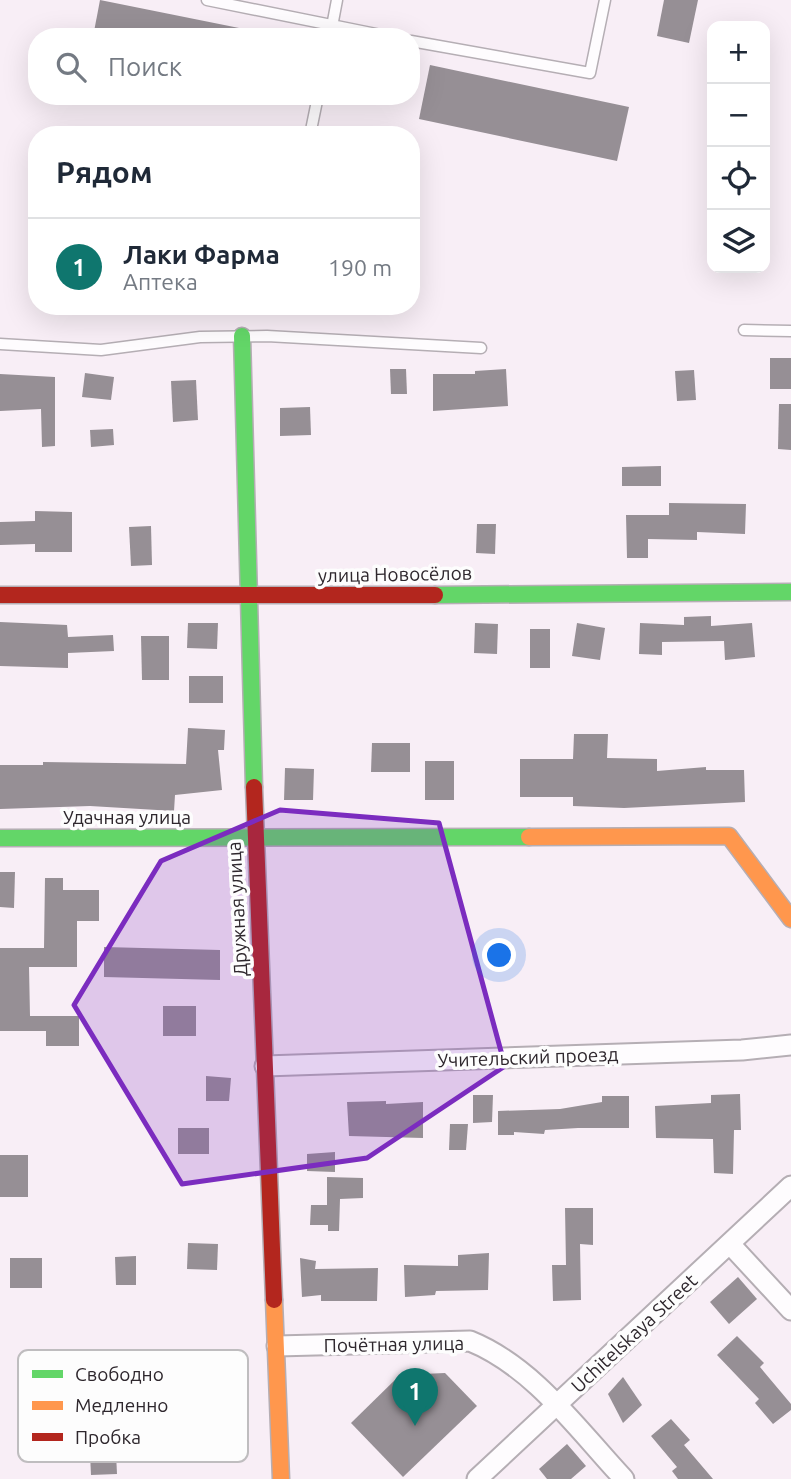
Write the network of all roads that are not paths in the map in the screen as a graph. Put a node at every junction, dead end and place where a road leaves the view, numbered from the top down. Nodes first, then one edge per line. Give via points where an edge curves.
1 (207, 0) edge
2 (337, 0) edge
3 (605, 0) edge
4 (319, 28) edge
5 (332, 28) edge
6 (420, 43) edge
7 (316, 105) edge
8 (312, 126) edge
9 (744, 330) dead end
10 (791, 331) edge
11 (242, 336) junction
12 (0, 344) edge
13 (481, 348) dead end
14 (791, 592) edge
15 (0, 595) edge
16 (248, 597) junction
17 (0, 838) edge
18 (255, 838) junction
19 (791, 919) edge
20 (791, 1045) edge
21 (265, 1066) junction
22 (791, 1186) edge
23 (730, 1244) junction
24 (791, 1310) edge
25 (277, 1346) junction
26 (556, 1406) junction
27 (281, 1479) edge
28 (477, 1479) edge
29 (624, 1479) edge

1 - 4 lane
2 - 5 lane
3 - 6 lane via 590,73
7 - 8 lane
9 - 10 lane
11 - 12 lane via 101,350
11 - 13 lane
11 - 16 street, Дружная улица
14 - 16 street, улица Новосёлов
15 - 16 street, улица Новосёлов
16 - 18 street, Дружная улица
17 - 18 street, Удачная улица
18 - 19 street, Удачная улица via 729,836
18 - 21 street, Дружная улица
20 - 21 street, Учительский проезд
21 - 25 street, Дружная улица
22 - 23 street, Uchitelskaya Street
23 - 24 street
23 - 26 street, Uchitelskaya Street
25 - 26 street, Почётная улица via 470,1341 497,1351
25 - 27 street, Дружная улица
26 - 28 street, Uchitelskaya Street
26 - 29 street, Почётная улица

